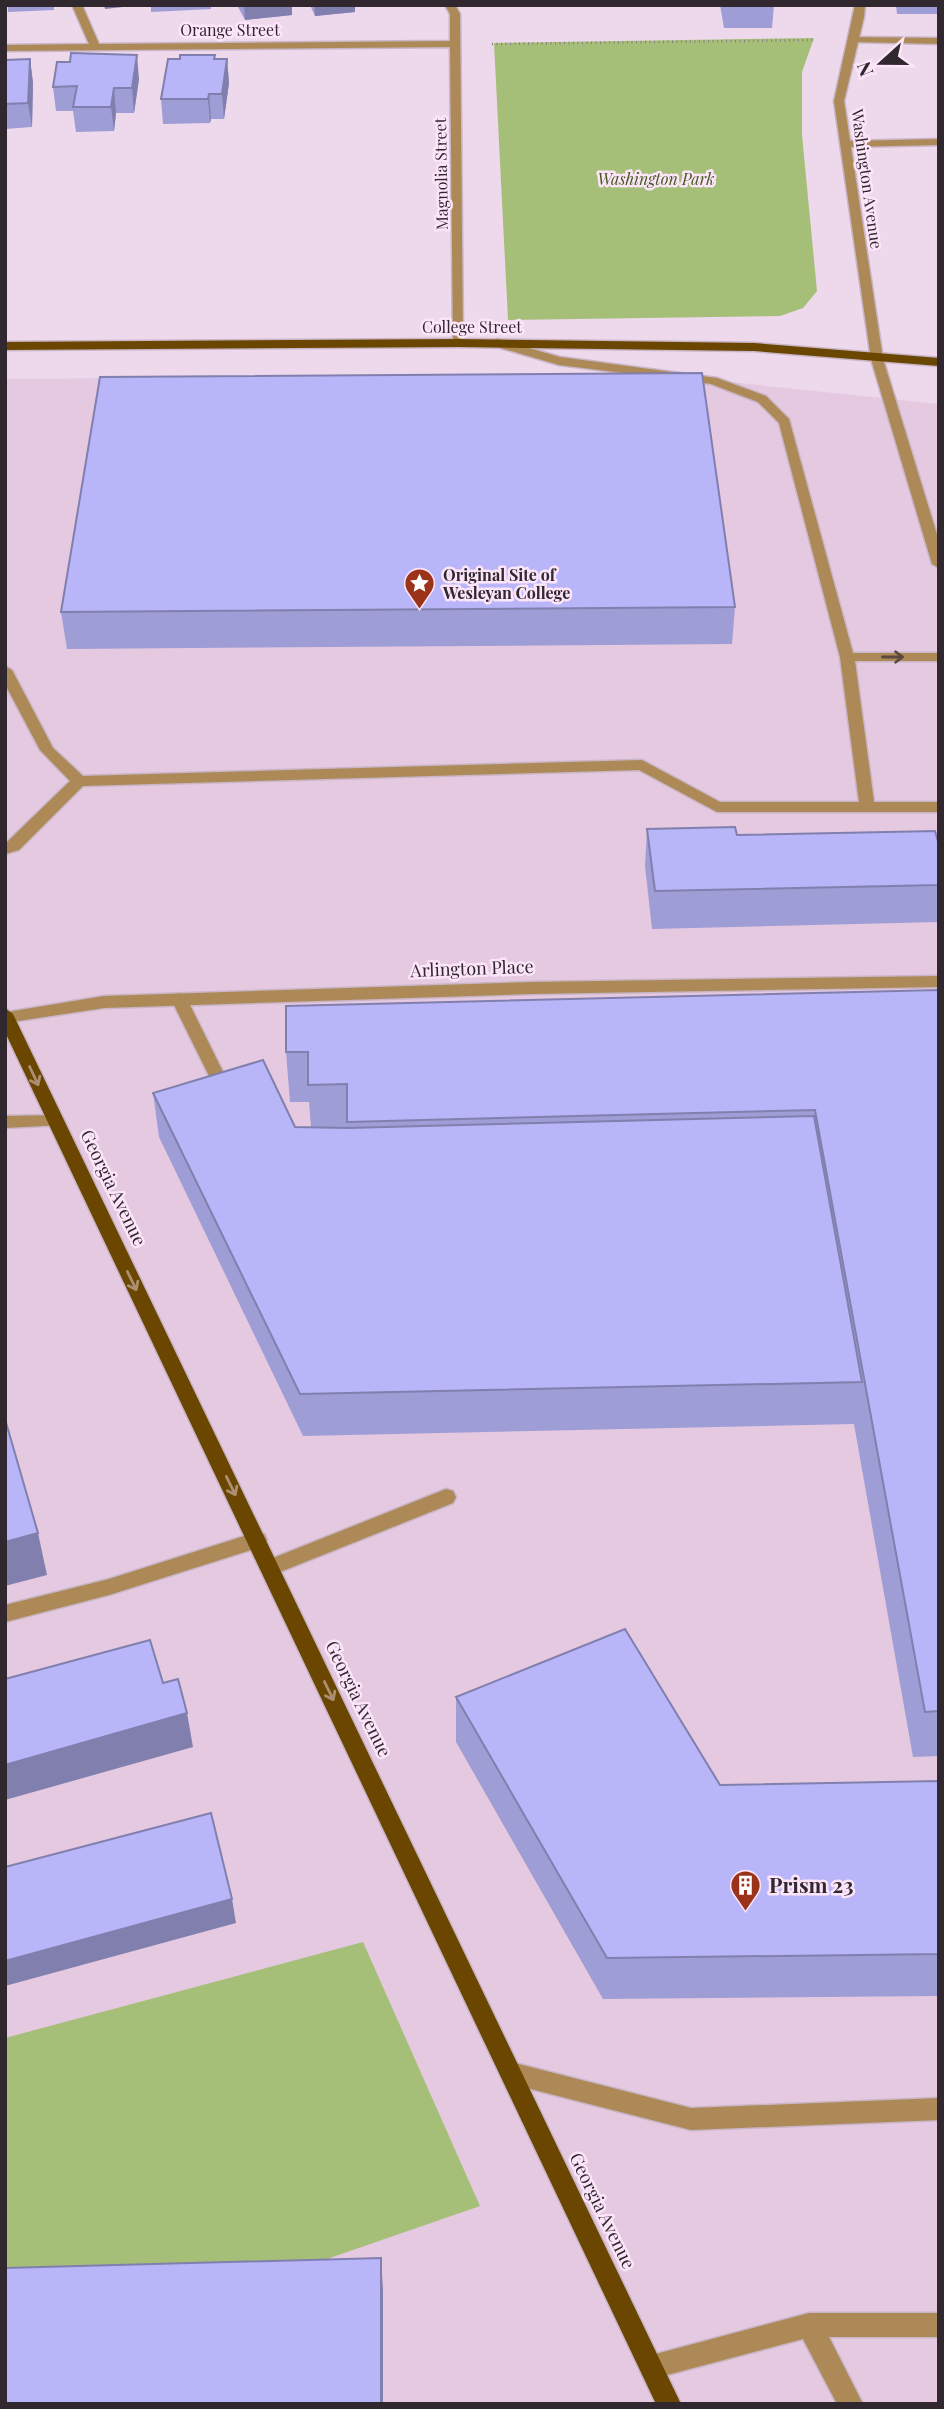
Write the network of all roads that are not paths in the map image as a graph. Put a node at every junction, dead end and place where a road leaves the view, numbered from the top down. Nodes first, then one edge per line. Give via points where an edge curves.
1 (77, 5) edge
2 (450, 5) edge
3 (860, 5) edge
4 (855, 39) junction
5 (939, 41) edge
6 (454, 44) junction
7 (95, 47) junction
8 (5, 48) edge
9 (939, 142) edge
10 (846, 144) junction
11 (459, 343) junction
12 (498, 343) junction
13 (5, 346) edge
14 (877, 359) junction
15 (939, 362) edge
16 (939, 564) edge
17 (848, 657) junction
18 (939, 657) edge
19 (5, 670) edge
20 (79, 781) junction
21 (939, 807) edge
22 (867, 808) junction
23 (5, 849) edge
24 (939, 981) edge
25 (179, 999) junction
26 (6, 1016) edge
27 (235, 1113) edge
28 (56, 1121) junction
29 (5, 1122) edge
30 (446, 1497) dead end
31 (257, 1540) junction
32 (270, 1568) junction
33 (5, 1614) edge
34 (511, 2073) junction
35 (939, 2109) edge
36 (809, 2325) junction
37 (939, 2325) edge
38 (652, 2367) junction
39 (669, 2404) edge
40 (851, 2404) edge

1 - 7 street
2 - 6 street, Magnolia Street via 455,14
3 - 4 street, Washington Avenue
4 - 5 street
4 - 10 street, Washington Avenue via 839,101
6 - 7 street, Orange Street
6 - 11 street, Magnolia Street
7 - 8 street, Orange Street
9 - 10 street
10 - 14 street, Washington Avenue
11 - 12 main road, College Street
11 - 13 main road, College Street
12 - 14 main road, College Street via 754,347
12 - 17 street via 559,361 713,381 762,399 785,422
14 - 15 main road, College Street
14 - 16 street, Washington Avenue
17 -> 18 street
17 - 22 street
19 - 20 street via 47,750
20 - 22 street via 642,765 717,807
20 - 23 street via 14,847
21 - 22 street
24 - 25 street, Arlington Place
25 - 26 street, Arlington Place via 104,1002
25 - 27 street
26 -> 28 main road, Georgia Avenue
28 - 29 street
28 -> 31 main road, Georgia Avenue
30 - 32 street
31 - 32 main road, Georgia Avenue
31 - 33 street
32 -> 34 main road, Georgia Avenue
34 - 35 street via 691,2119
34 - 38 main road, Georgia Avenue
36 - 37 street
36 - 38 street
36 - 40 street
38 - 39 main road, Georgia Avenue

